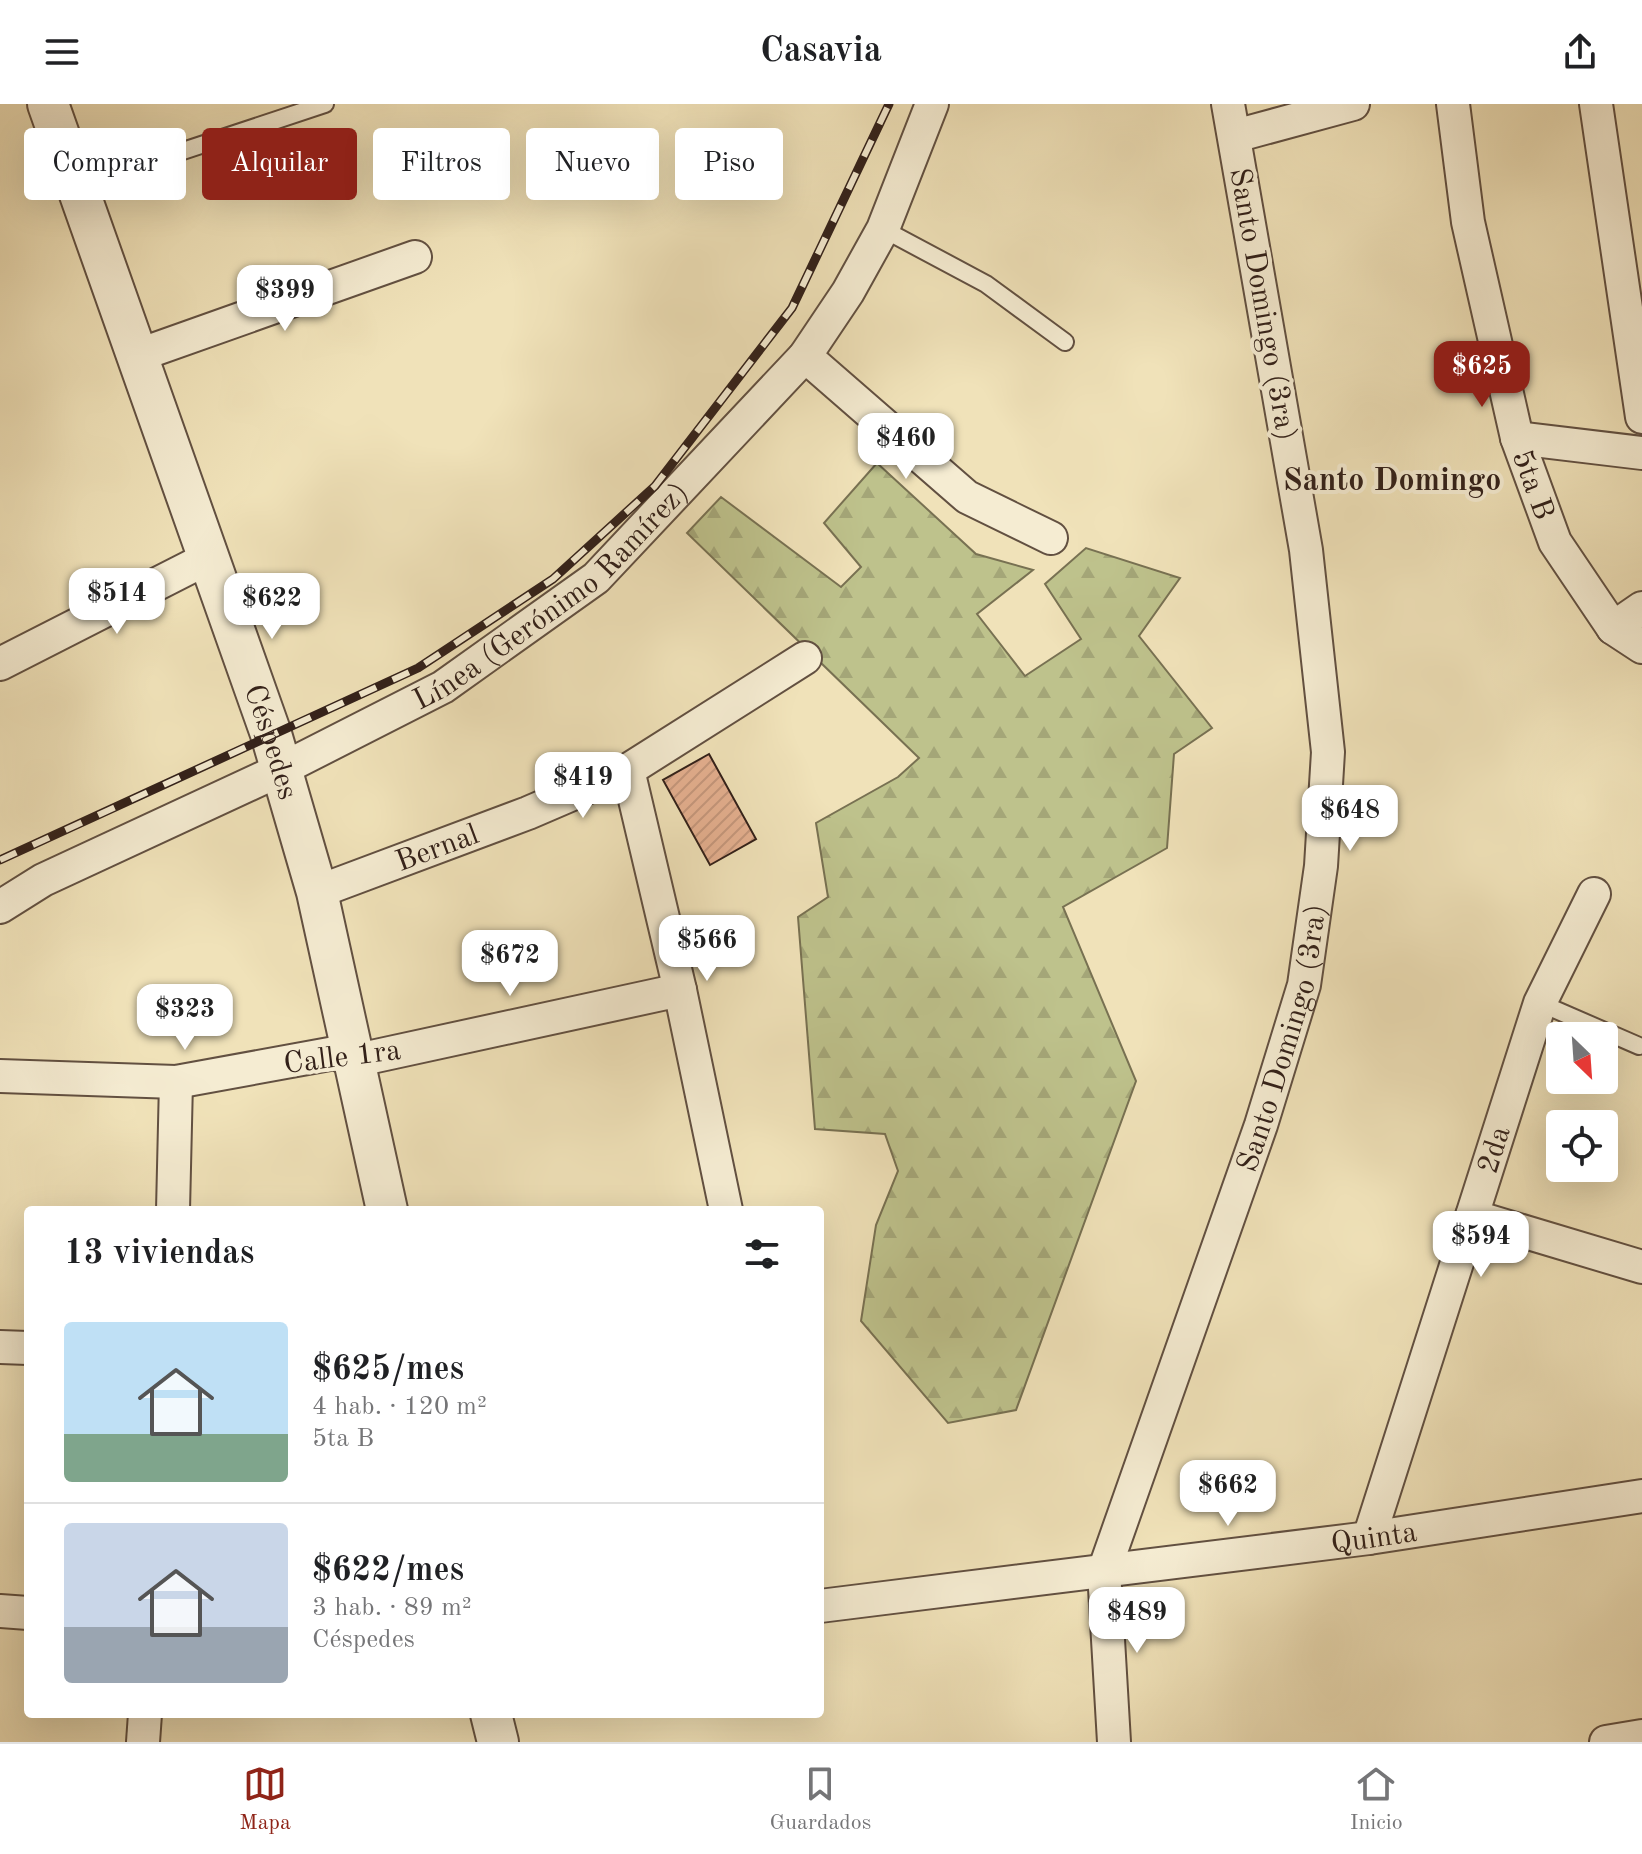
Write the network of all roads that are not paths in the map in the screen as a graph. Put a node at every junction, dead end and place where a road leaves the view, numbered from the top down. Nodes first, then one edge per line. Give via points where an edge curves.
1 (48, 104) edge
2 (325, 104) edge
3 (932, 104) edge
4 (1228, 104) edge
5 (1353, 104) edge
6 (1453, 104) edge
7 (1596, 104) edge
8 (56, 128) edge
9 (1235, 136) junction
10 (186, 150) edge
11 (82, 200) edge
12 (883, 229) junction
13 (415, 257) dead end
14 (1065, 342) dead end
15 (136, 356) junction
16 (805, 356) junction
17 (1642, 417) edge
18 (1517, 438) junction
19 (1642, 453) edge
20 (1051, 538) dead end
21 (208, 558) junction
22 (1642, 608) edge
23 (1613, 628) junction
24 (1642, 647) edge
25 (805, 658) dead end
26 (0, 664) edge
27 (280, 770) junction
28 (628, 770) junction
29 (317, 892) junction
30 (1594, 894) dead end
31 (0, 907) edge
32 (680, 990) junction
33 (1540, 1003) junction
34 (1639, 1046) dead end
35 (353, 1061) junction
36 (0, 1076) edge
37 (176, 1082) junction
38 (173, 1206) edge
39 (386, 1206) edge
40 (725, 1206) edge
41 (1472, 1216) junction
42 (1642, 1267) edge
43 (0, 1347) edge
44 (24, 1348) edge
45 (1642, 1496) edge
46 (1369, 1538) junction
47 (1104, 1571) junction
48 (824, 1606) edge
49 (0, 1611) edge
50 (24, 1613) edge
51 (145, 1718) edge
52 (492, 1718) edge
53 (1642, 1736) edge
54 (143, 1742) edge
55 (498, 1742) edge
56 (1114, 1742) edge
57 (1606, 1742) edge

1 - 8 street, Céspedes
2 - 10 lane
3 - 12 street, Línea (Gerónimo Ramírez)
4 - 9 street, Santo Domingo (3ra)
5 - 9 street
6 - 18 street, 5ta B via 1468,222
7 - 17 street
9 - 47 street, Santo Domingo (3ra) via 1306,550 1328,752 1321,866 1304,985 1261,1125
11 - 15 street, Céspedes
12 - 14 lane via 986,284
12 - 16 street, Línea (Gerónimo Ramírez)
13 - 15 street
15 - 21 street, Céspedes
16 - 20 street via 967,497
16 - 27 street, Línea (Gerónimo Ramírez) via 596,578 443,687
18 - 19 street
18 - 23 street, 5ta B via 1555,542
21 - 26 street
21 - 27 street, Céspedes
22 - 23 street
23 - 24 street, 5ta B
25 - 28 street, Bernal
27 - 29 street, Céspedes
27 - 31 street, Línea (Gerónimo Ramírez) via 43,880
28 - 29 street, Bernal
28 - 32 street
29 - 35 street, Céspedes
30 - 33 street, 2da
32 - 35 street, Calle 1ra
32 - 40 street
33 - 34 lane
33 - 41 street, 2da
35 - 37 street, Calle 1ra via 335,1053
35 - 39 street, Céspedes
36 - 37 street, Calle 1ra
37 - 38 street
41 - 42 street
41 - 46 street, 2da
43 - 44 street
45 - 46 street, Quinta
46 - 47 street, Quinta
47 - 48 street, Quinta
47 - 56 street
49 - 50 street
51 - 54 street
52 - 55 street
53 - 57 street

